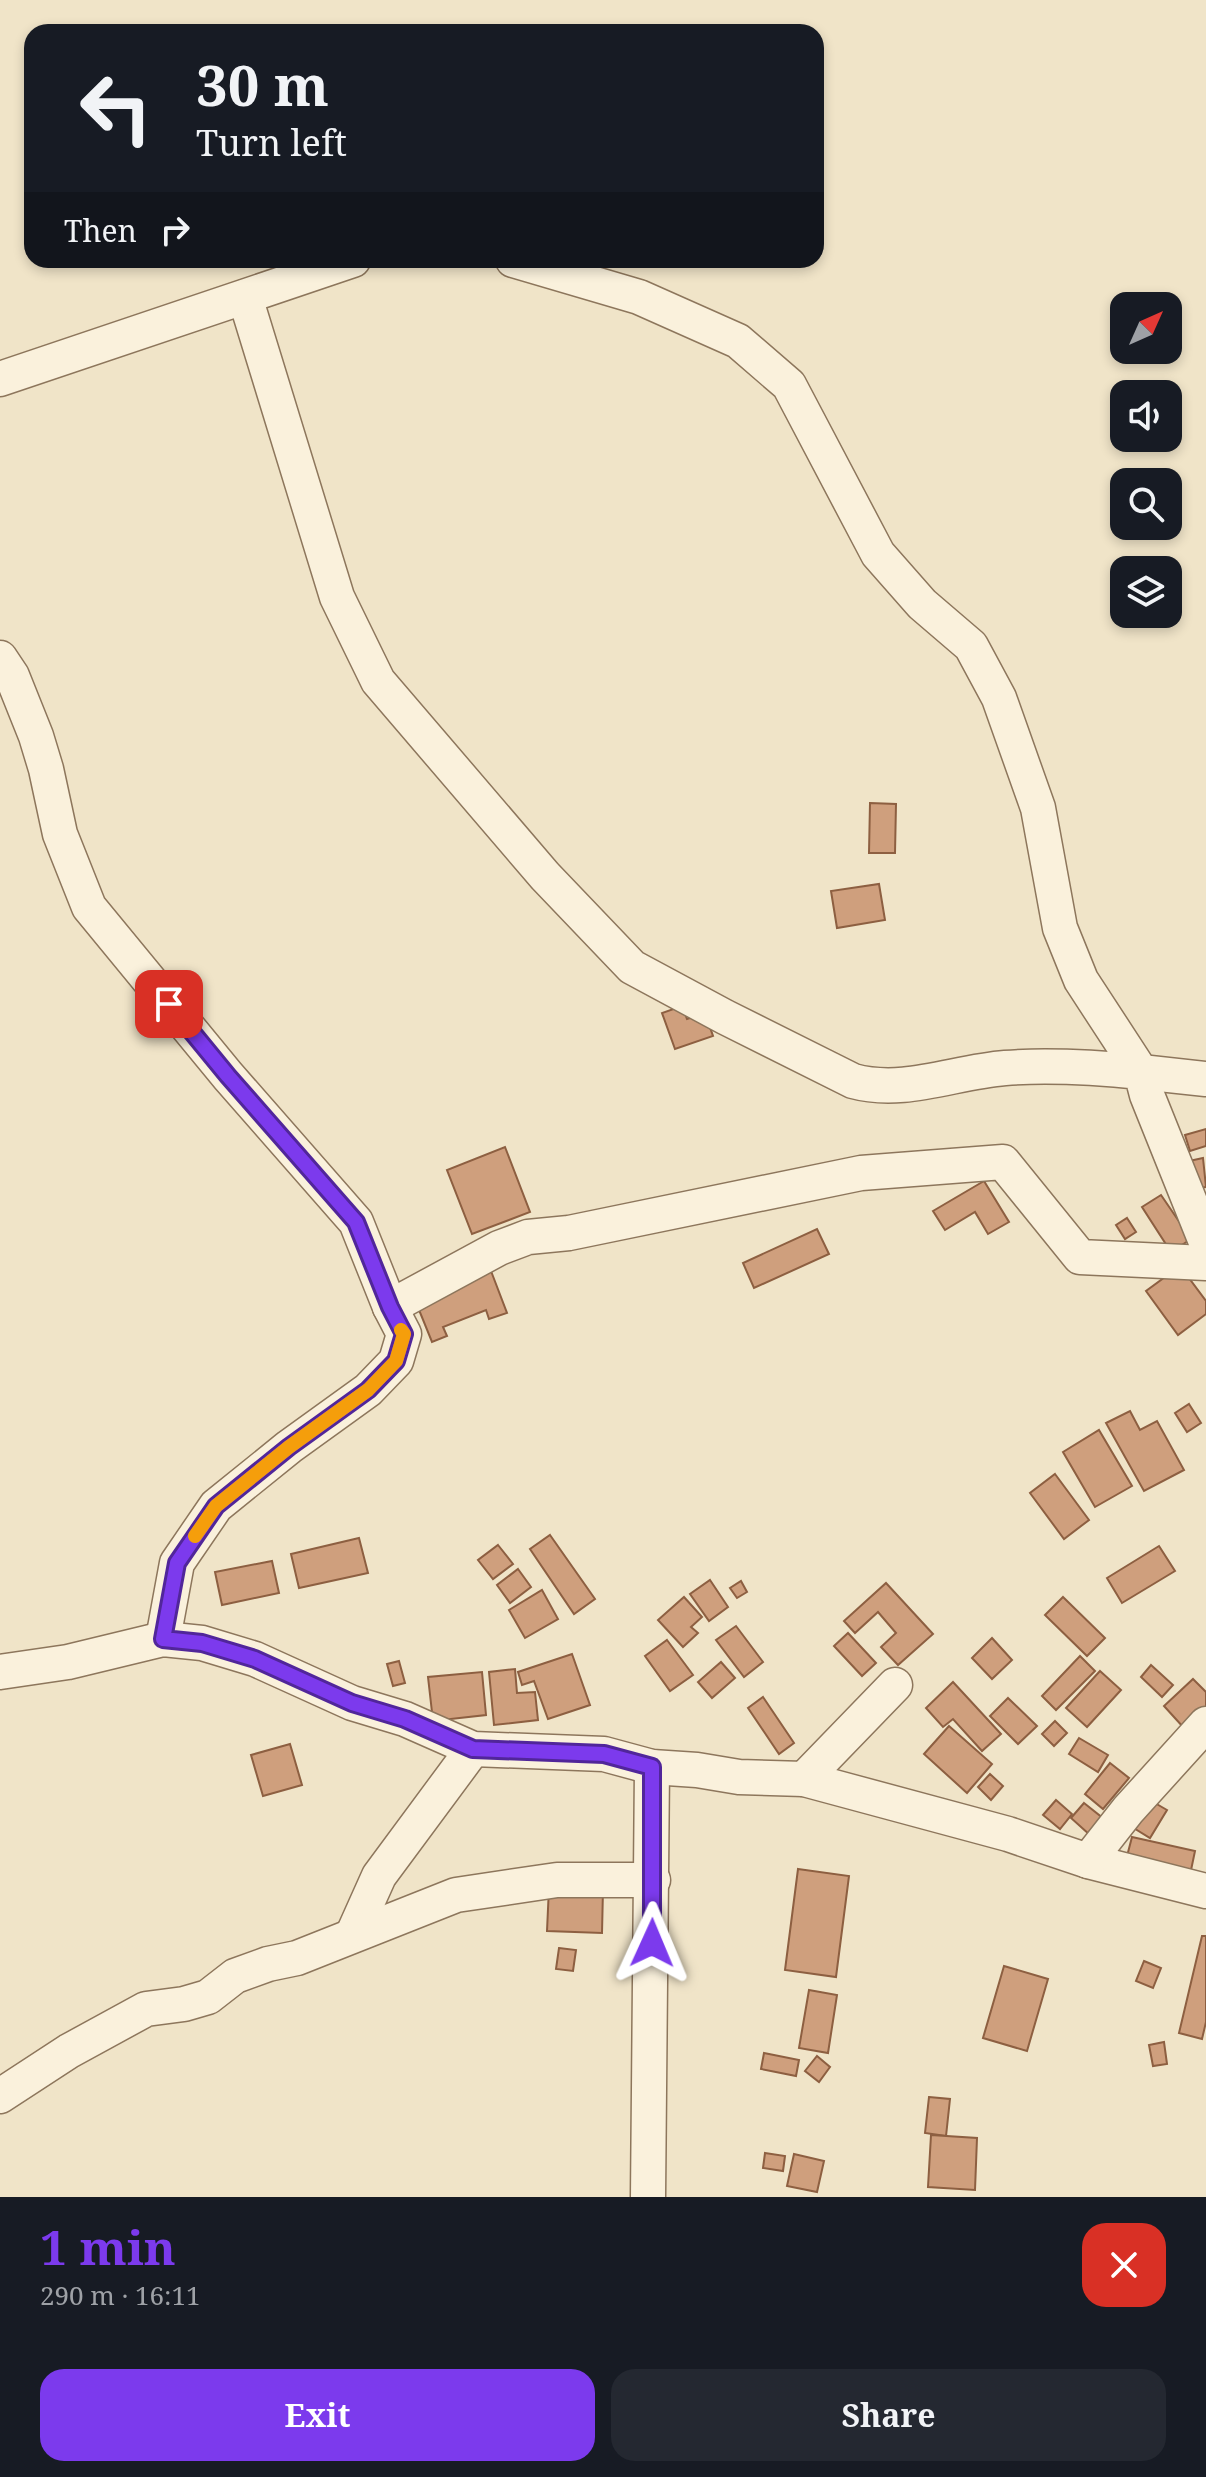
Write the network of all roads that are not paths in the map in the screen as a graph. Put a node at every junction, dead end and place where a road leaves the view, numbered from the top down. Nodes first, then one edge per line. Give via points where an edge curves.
1 (330, 268) edge
2 (540, 268) edge
3 (245, 297) junction
4 (0, 379) edge
5 (0, 658) edge
6 (1141, 1072) junction
7 (1206, 1079) edge
8 (1206, 1242) edge
9 (1206, 1263) edge
10 (390, 1307) junction
11 (163, 1639) junction
12 (0, 1672) edge
13 (895, 1685) dead end
14 (1206, 1724) edge
15 (473, 1749) junction
16 (652, 1767) junction
17 (804, 1779) junction
18 (1088, 1861) junction
19 (653, 1880) junction
20 (1206, 1891) edge
21 (353, 1934) junction
22 (0, 2096) edge
23 (648, 2197) edge

1 - 3 street
2 - 6 street via 639,297 738,341 789,385 878,554 922,604 971,646 999,698 1038,808 1060,928 1081,980
3 - 4 street
3 - 6 street via 337,597 378,681 545,876 632,967 874,1087 1005,1068
5 - 10 street via 36,736 60,834 89,907 356,1222
6 - 7 street
6 - 8 street
9 - 10 street via 1080,1257 1003,1162 861,1173 528,1237
10 - 11 street via 404,1334 396,1361 368,1390 216,1506 177,1563
11 - 12 street
11 - 15 street via 202,1643 255,1659
13 - 17 street
14 - 18 street
15 - 16 street via 604,1754
15 - 21 street via 379,1876
16 - 17 street
16 - 19 street
17 - 18 street
18 - 20 street
19 - 21 street via 557,1880 479,1890
19 - 23 street
21 - 22 street via 235,1976 208,1997 146,2009

